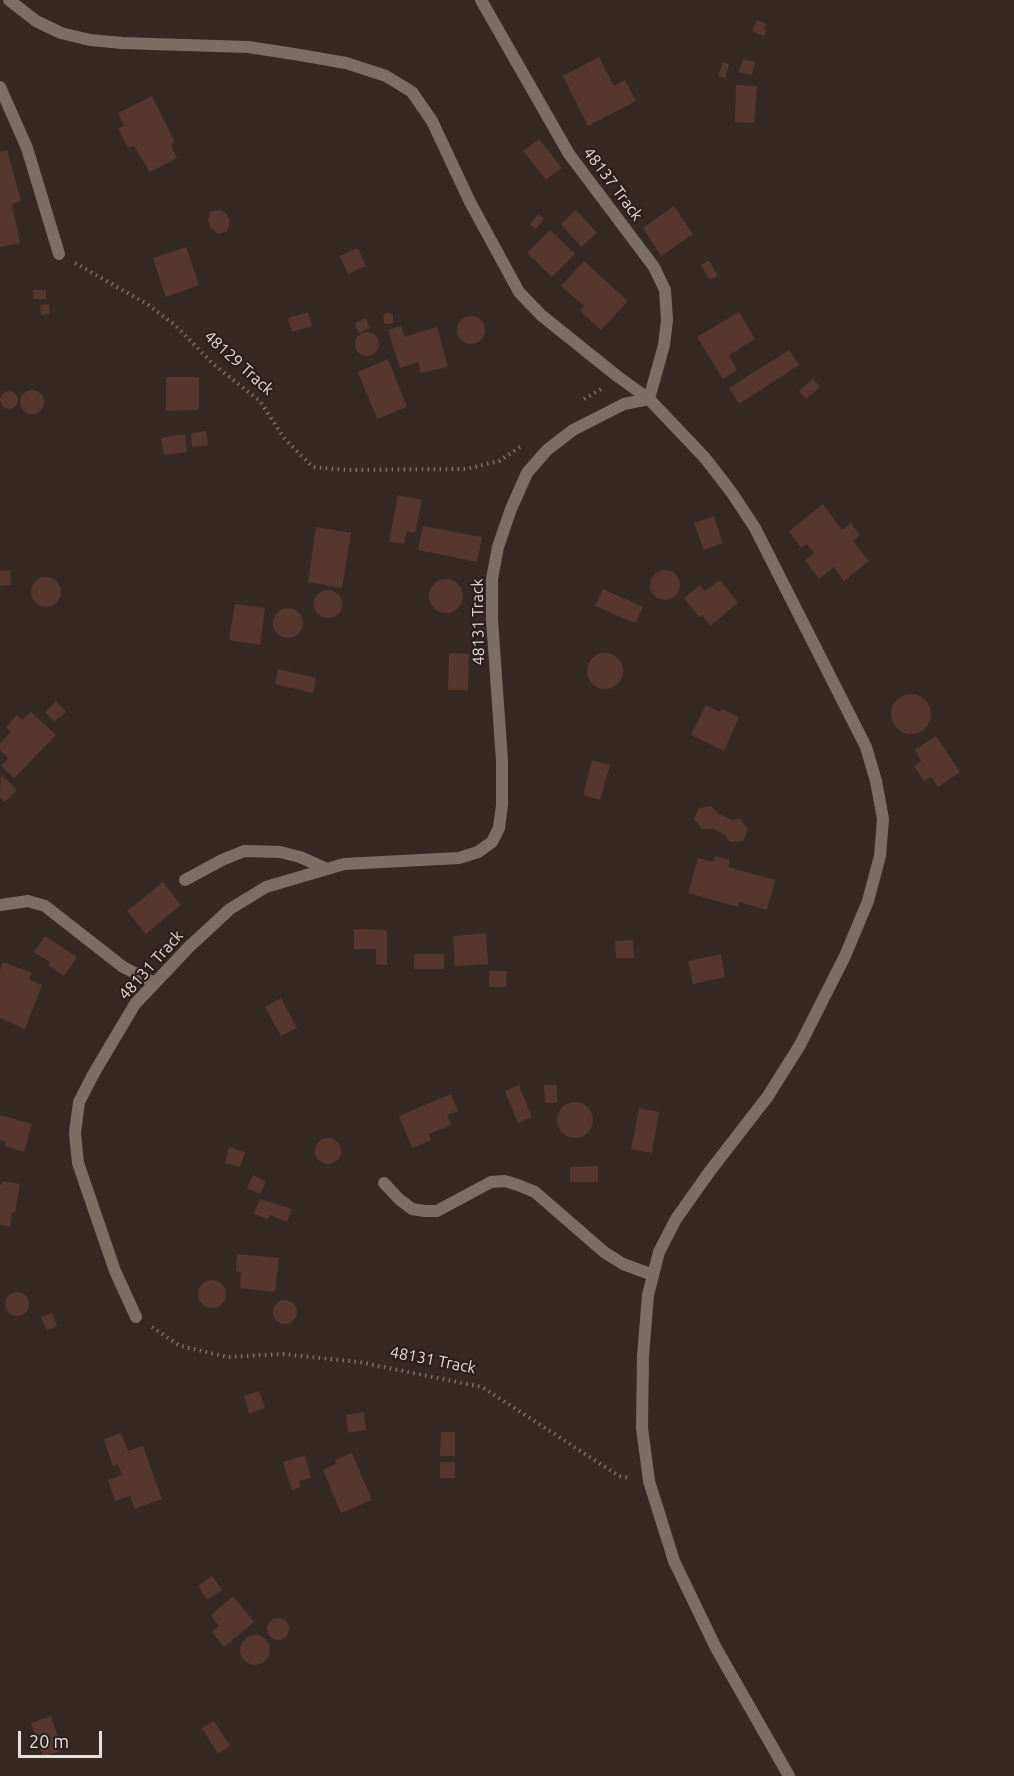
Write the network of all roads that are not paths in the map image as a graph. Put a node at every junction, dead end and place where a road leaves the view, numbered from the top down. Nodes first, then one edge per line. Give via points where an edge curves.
1 (9, 0) edge
2 (481, 0) edge
3 (0, 87) edge
4 (59, 254) road end
5 (649, 399) junction
6 (327, 869) junction
7 (184, 880) dead end
8 (0, 906) edge
9 (155, 983) junction
10 (384, 1183) dead end
11 (653, 1275) junction
12 (136, 1317) road end
13 (789, 1776) edge

1 - 5 street via 36,21 90,40 248,47 346,63 386,76 411,93 432,121 519,292 541,315
2 - 5 street, 48137 Track via 569,154 654,267 665,290 664,345
3 - 4 street via 27,148
5 - 6 street, 48131 Track via 604,412 546,450 527,473 498,547 492,579 492,619 502,805 499,828 492,842 459,858 344,864
5 - 11 street via 705,458 755,528 866,747 883,819 880,856 868,901 815,1016 768,1096 676,1219 659,1252
6 - 7 street via 300,856 244,851
6 - 9 street, 48131 Track via 266,887 230,909
8 - 9 street via 28,901 45,906 123,967
9 - 12 street, 48131 Track via 135,1004 94,1073 79,1102 75,1133 78,1163 92,1208
10 - 11 street via 412,1209 424,1211 437,1211 490,1182 518,1185 535,1192 604,1252
11 - 13 street via 643,1356 642,1428 649,1481 674,1561 716,1648

